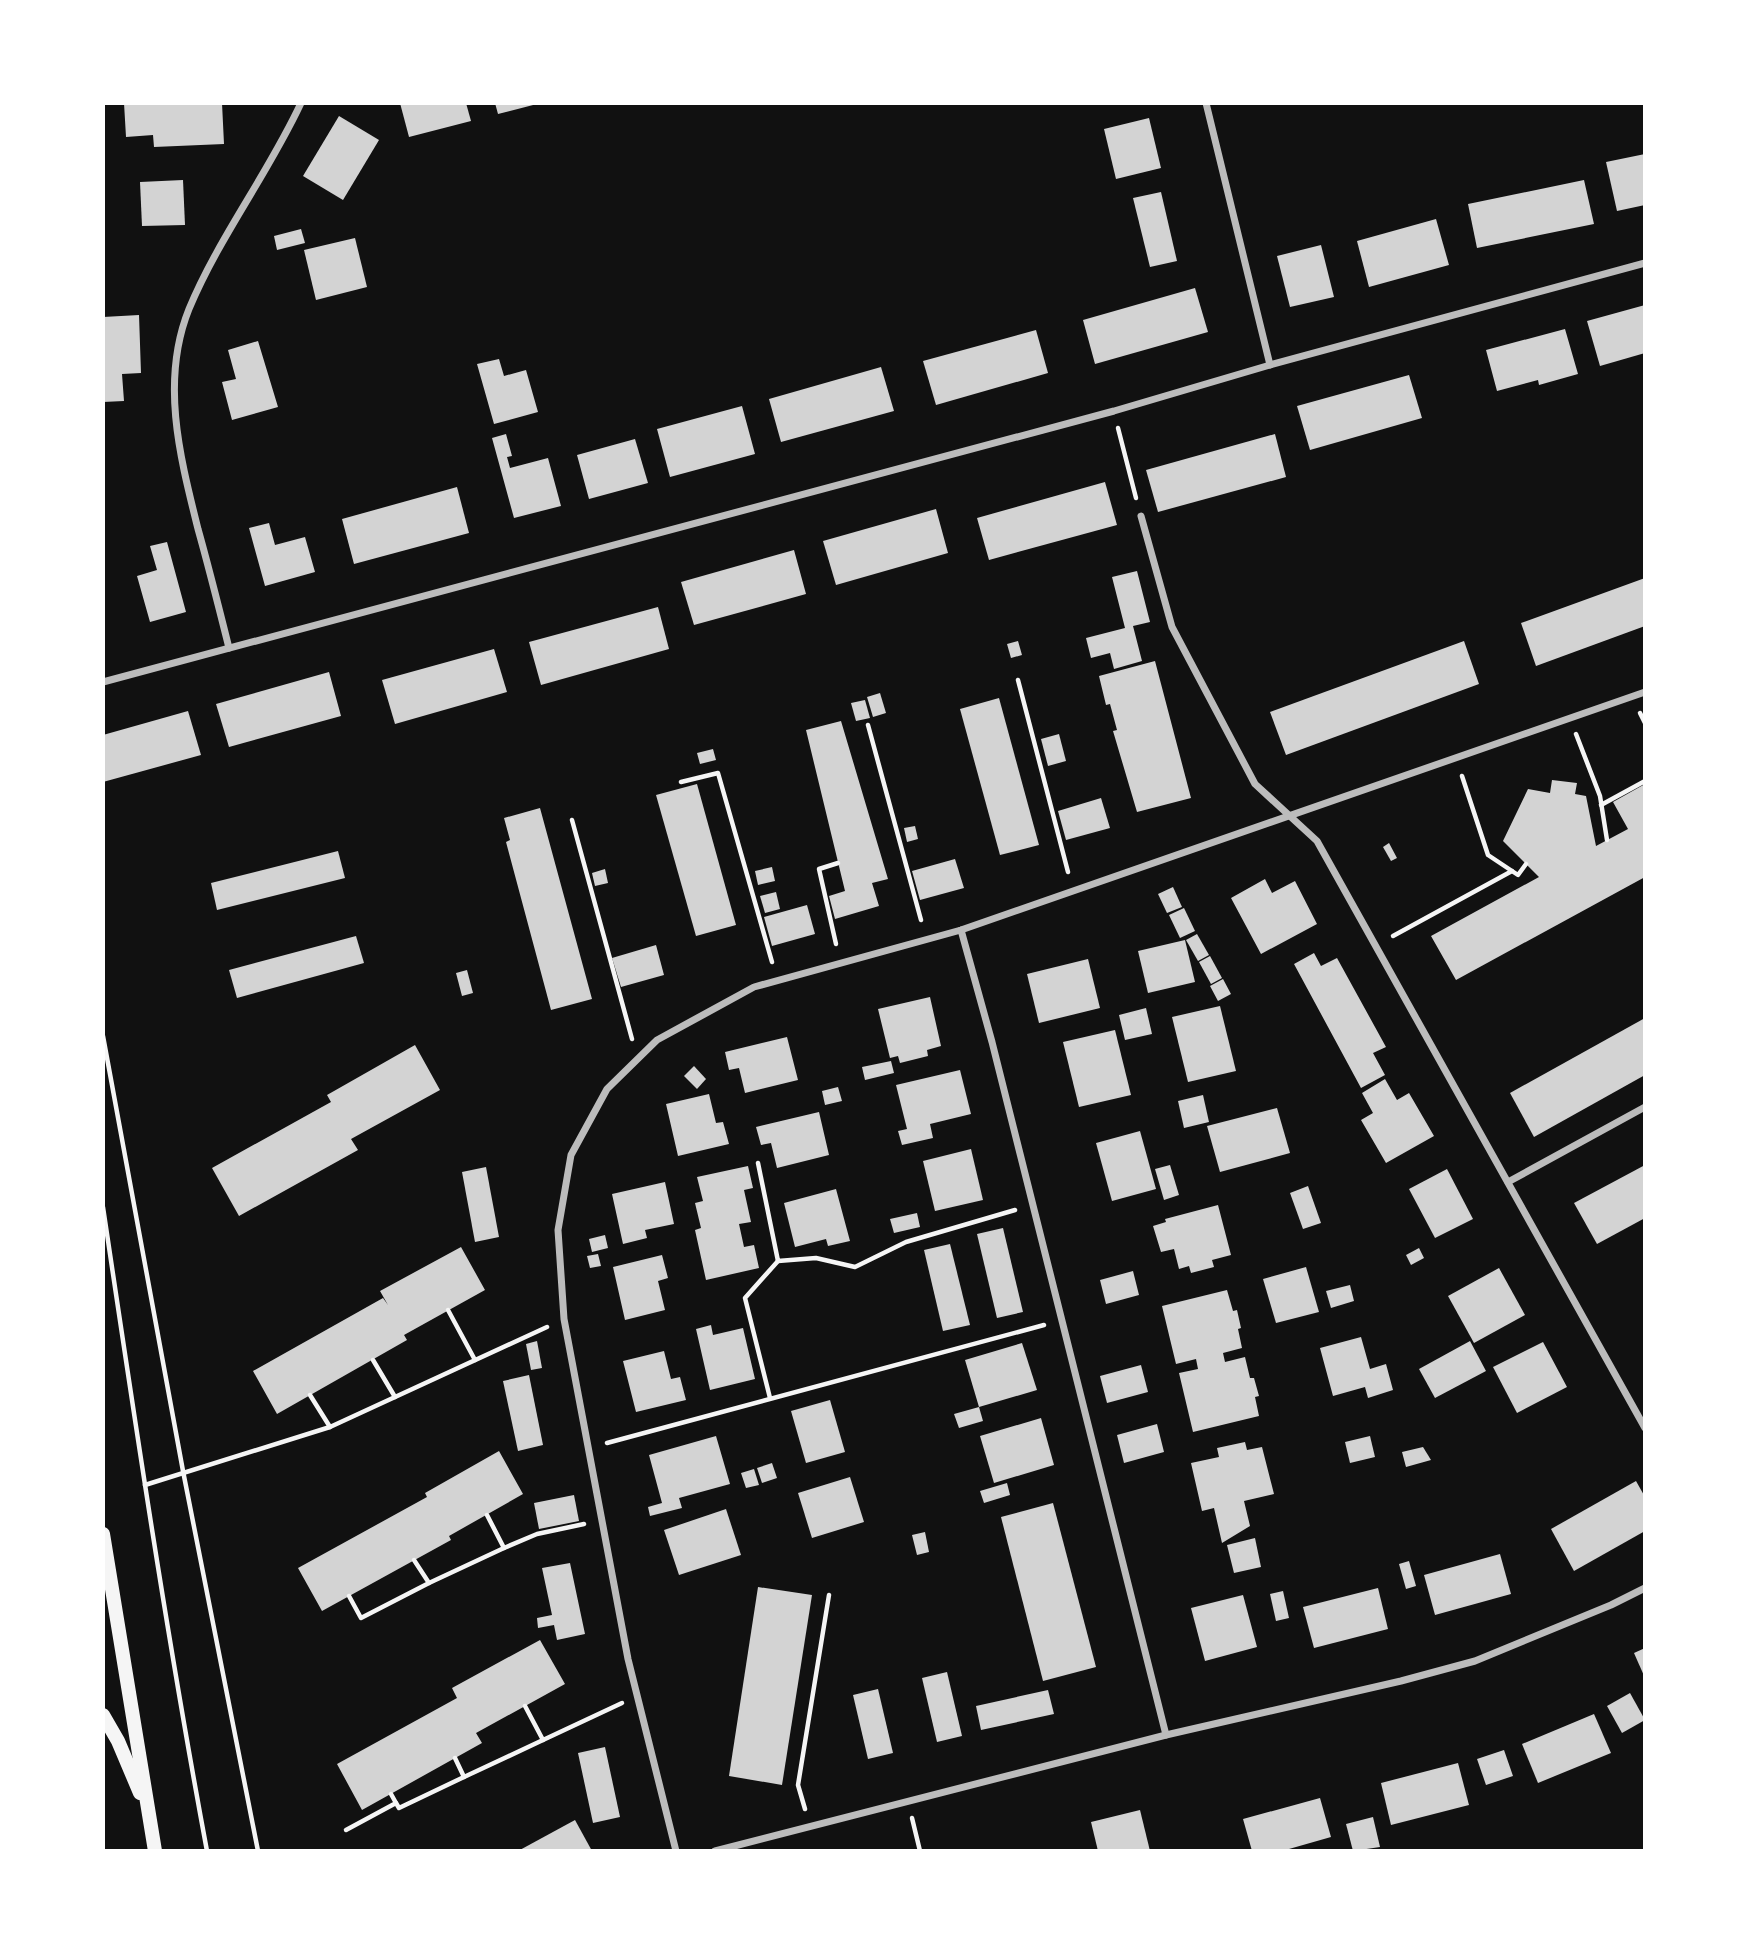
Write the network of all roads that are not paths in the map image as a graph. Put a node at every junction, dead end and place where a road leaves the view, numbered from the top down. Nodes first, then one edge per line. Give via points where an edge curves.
1 (302, 103) edge
2 (1206, 103) edge
3 (1645, 262) edge
4 (1270, 365) junction
5 (1140, 516) road end
6 (229, 648) junction
7 (103, 682) edge
8 (1645, 692) edge
9 (1290, 817) junction
10 (961, 930) junction
11 (1645, 1107) edge
12 (1508, 1182) junction
13 (1645, 1428) edge
14 (103, 1534) edge
15 (103, 1580) edge
16 (1645, 1588) edge
17 (114, 1598) junction
18 (103, 1715) edge
19 (1167, 1735) junction
20 (148, 1814) junction
21 (155, 1851) edge
22 (676, 1851) edge
23 (715, 1851) edge

1 - 6 street via 206,273 177,345 174,404 180,456
2 - 4 street
3 - 4 street
4 - 6 street
5 - 9 street via 1171,627 1255,784
6 - 7 street
8 - 9 street
9 - 10 street
9 - 12 street via 1317,841
10 - 19 street
10 - 22 street via 754,987 657,1040 607,1089 571,1155 558,1230 564,1319 628,1659
11 - 12 street
12 - 13 street
14 - 17 main road
15 - 17 main road
16 - 19 street via 1475,1661
17 - 20 main road
18 - 20 main road
19 - 23 street
20 - 21 main road

